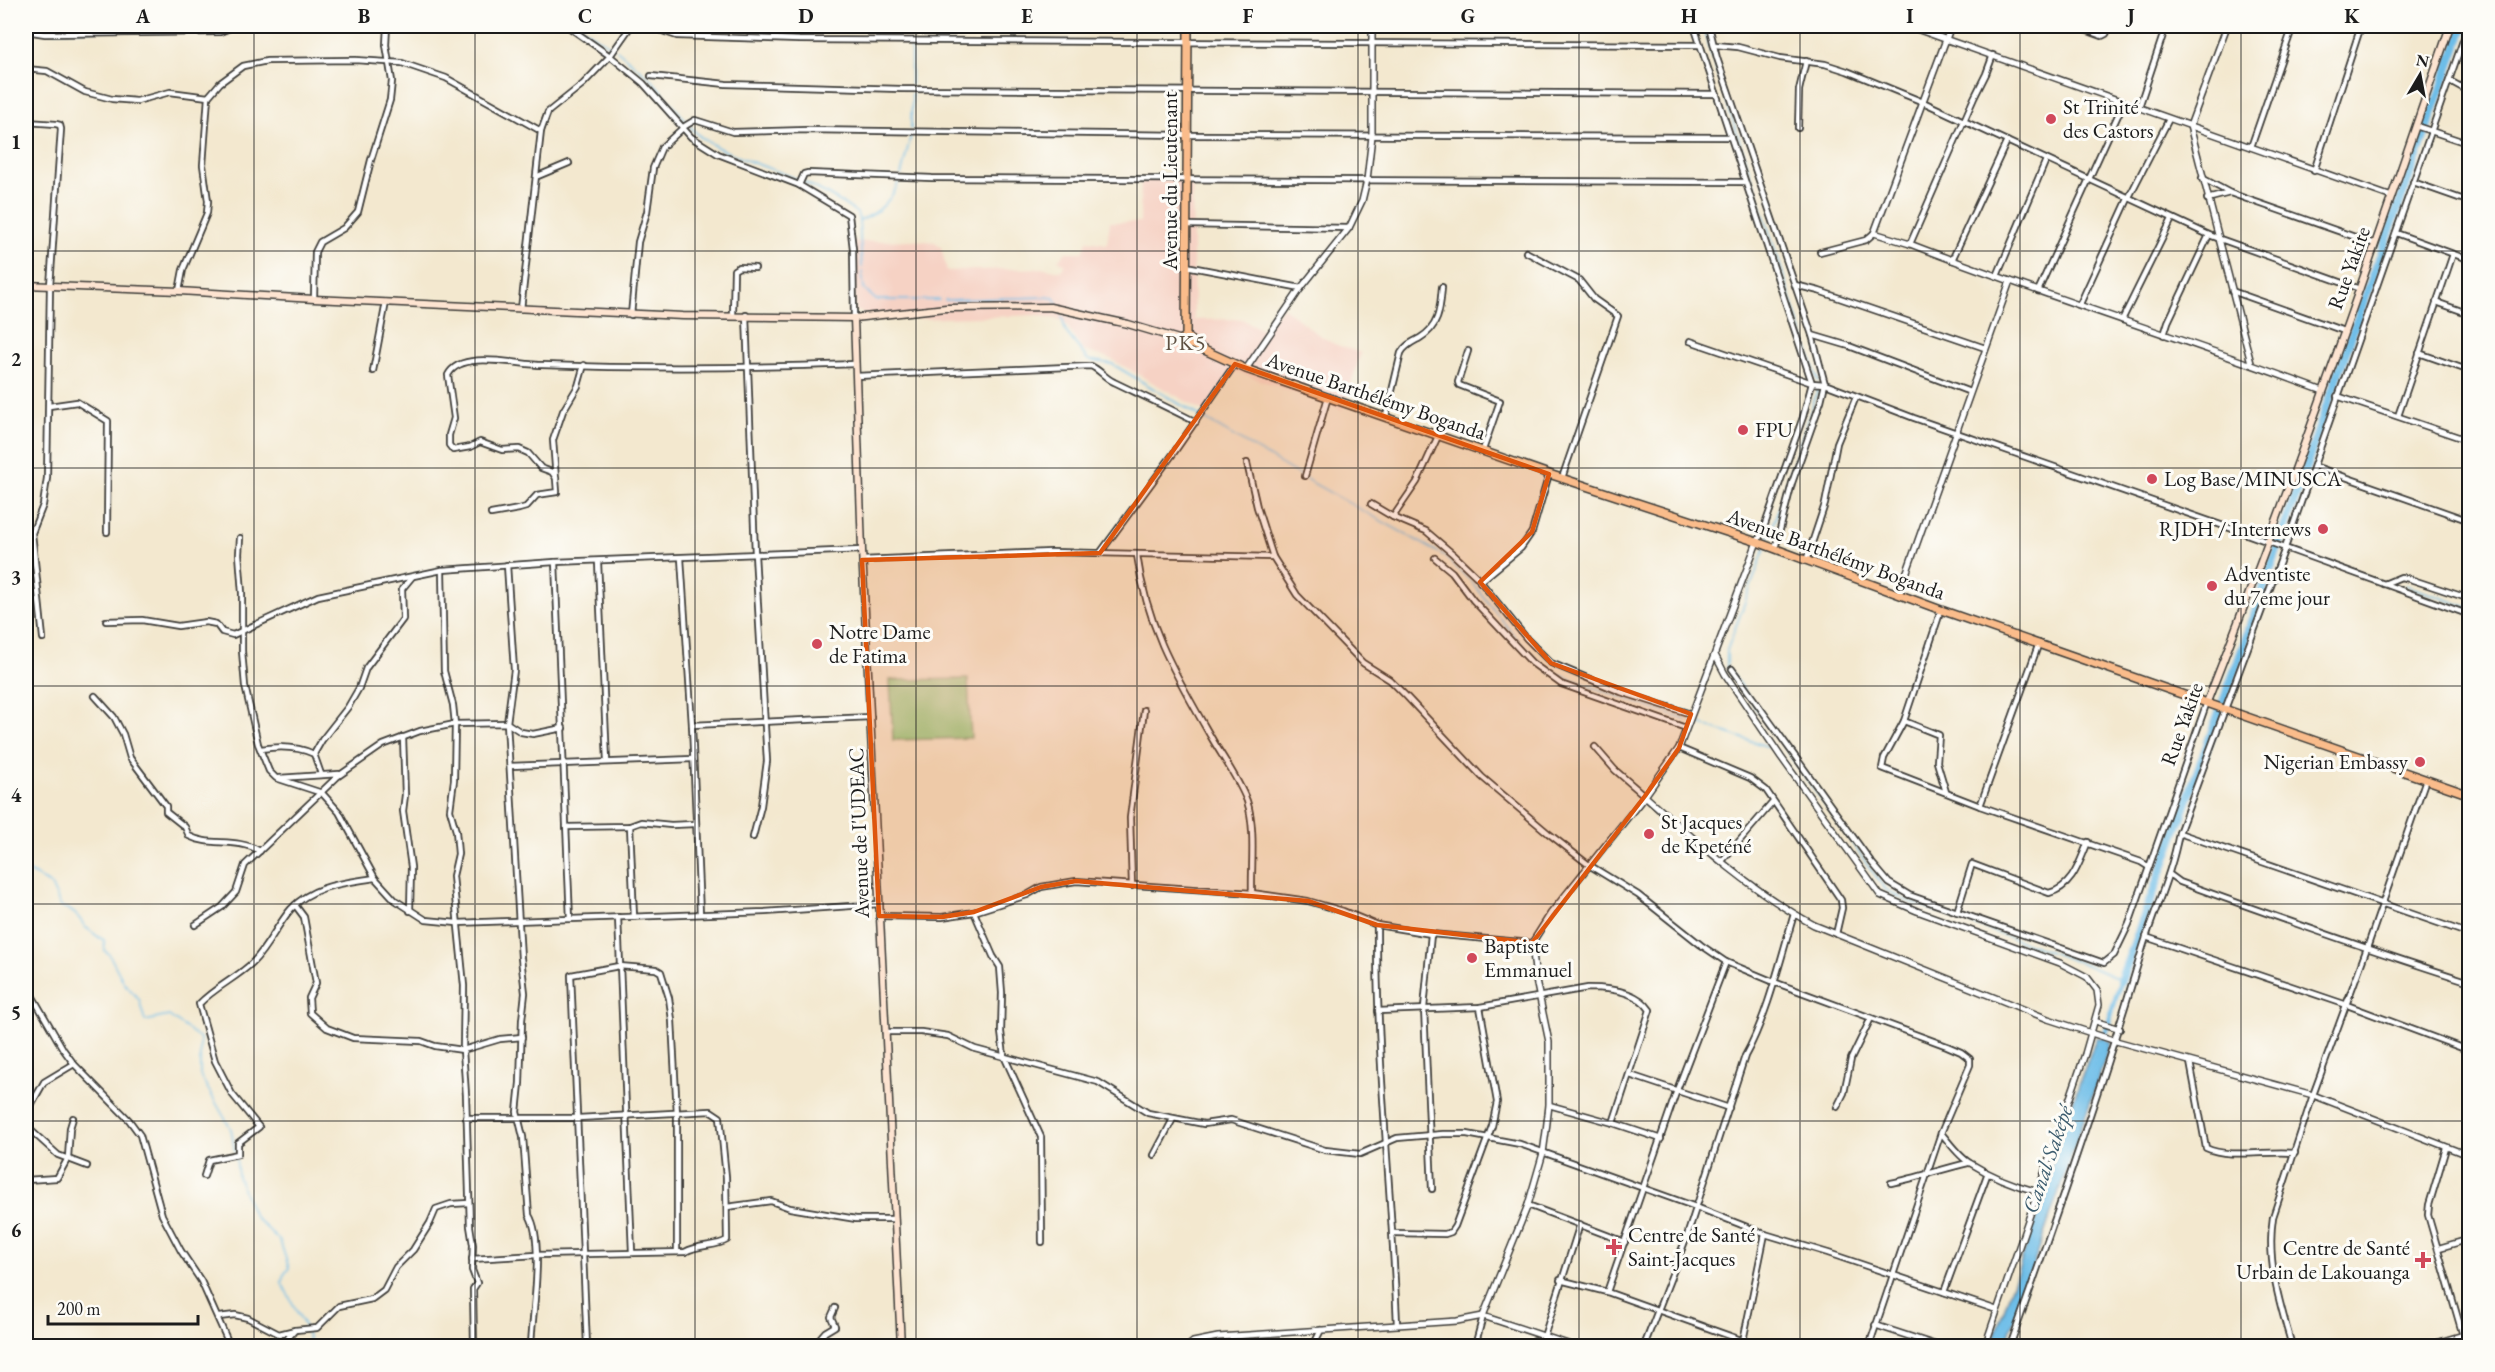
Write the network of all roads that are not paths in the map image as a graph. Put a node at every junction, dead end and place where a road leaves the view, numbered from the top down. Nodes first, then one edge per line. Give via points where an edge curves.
1 (235, 26) edge
2 (387, 26) edge
3 (567, 26) edge
4 (632, 26) edge
5 (648, 26) edge
6 (1188, 26) edge
7 (1372, 26) edge
8 (1694, 26) edge
9 (1709, 26) edge
10 (1908, 26) edge
11 (1951, 26) edge
12 (2074, 26) edge
13 (2110, 26) edge
14 (2166, 26) edge
15 (2219, 26) edge
16 (2227, 26) edge
17 (2293, 26) edge
18 (2361, 26) edge
19 (2450, 26) edge
20 (26, 31) edge
21 (2469, 33) edge
22 (1947, 39) junction
23 (1188, 42) junction
24 (1372, 44) junction
25 (1700, 45) junction
26 (1715, 45) junction
27 (1993, 55) junction
28 (610, 56) junction
29 (389, 61) junction
30 (1806, 61) junction
31 (26, 69) edge
32 (651, 76) dead end
33 (2450, 81) junction
34 (1187, 89) junction
35 (1372, 90) junction
36 (2469, 92) edge
37 (1717, 94) junction
38 (208, 98) junction
39 (1923, 102) junction
40 (2124, 102) junction
41 (2139, 107) junction
42 (2169, 119) junction
43 (26, 122) edge
44 (1963, 122) junction
45 (686, 126) junction
46 (2190, 126) junction
47 (2416, 126) junction
48 (1798, 128) dead end
49 (541, 131) junction
50 (2431, 131) junction
51 (1186, 135) junction
52 (1372, 136) junction
53 (1731, 137) junction
54 (2007, 141) junction
55 (2469, 144) edge
56 (2251, 147) junction
57 (2046, 160) junction
58 (570, 163) dead end
59 (2314, 171) junction
60 (537, 176) junction
61 (2202, 178) junction
62 (1187, 180) junction
63 (1367, 180) junction
64 (2088, 181) junction
65 (800, 182) junction
66 (1745, 182) junction
67 (2413, 182) junction
68 (2230, 193) junction
69 (2392, 197) junction
70 (2128, 199) junction
71 (2207, 199) junction
72 (2469, 202) edge
73 (2172, 219) junction
74 (1187, 225) junction
75 (1349, 228) junction
76 (1874, 233) junction
77 (2396, 233) junction
78 (2209, 235) junction
79 (2217, 238) junction
80 (1910, 244) junction
81 (2376, 244) junction
82 (1526, 252) dead end
83 (1820, 252) dead end
84 (2453, 254) junction
85 (1952, 260) junction
86 (2469, 260) edge
87 (1186, 266) junction
88 (755, 268) dead end
89 (1996, 276) junction
90 (2010, 281) junction
91 (26, 285) edge
92 (1794, 285) junction
93 (50, 286) junction
94 (1442, 286) dead end
95 (1301, 288) junction
96 (2360, 289) junction
97 (178, 291) junction
98 (2038, 291) junction
99 (2232, 291) junction
100 (314, 299) junction
101 (386, 302) junction
102 (2436, 302) junction
103 (2080, 304) junction
104 (521, 309) junction
105 (2469, 314) edge
106 (631, 315) junction
107 (733, 315) junction
108 (746, 315) junction
109 (854, 318) junction
110 (2122, 320) junction
111 (2344, 331) junction
112 (1812, 335) junction
113 (2164, 335) junction
114 (1184, 338) junction
115 (1690, 341) dead end
116 (1985, 348) junction
117 (1468, 351) dead end
118 (2419, 353) junction
119 (2251, 363) junction
120 (856, 364) junction
121 (1235, 364) junction
122 (584, 365) junction
123 (747, 368) junction
124 (1246, 369) junction
125 (373, 371) dead end
126 (2469, 371) edge
127 (856, 376) junction
128 (1812, 383) junction
129 (1825, 384) junction
130 (2323, 391) junction
131 (1970, 392) junction
132 (2337, 396) junction
133 (1328, 397) junction
134 (1856, 397) junction
135 (50, 406) junction
136 (1386, 416) junction
137 (2398, 416) junction
138 (1196, 421) junction
139 (1957, 431) junction
140 (1439, 434) junction
141 (2469, 441) edge
142 (1483, 450) junction
143 (1247, 463) dead end
144 (2313, 466) junction
145 (1549, 474) junction
146 (1305, 476) dead end
147 (556, 478) junction
148 (1562, 478) junction
149 (1371, 504) dead end
150 (490, 514) dead end
151 (1394, 517) junction
152 (2469, 521) edge
153 (107, 532) dead end
154 (240, 538) dead end
155 (2269, 542) junction
156 (1759, 543) junction
157 (1773, 548) junction
158 (2285, 548) junction
159 (862, 550) junction
160 (1100, 553) junction
161 (755, 554) junction
162 (1137, 555) junction
163 (1272, 557) junction
164 (681, 558) junction
165 (1435, 558) dead end
166 (862, 560) junction
167 (1806, 561) junction
168 (555, 562) junction
169 (598, 562) junction
170 (507, 566) junction
171 (1466, 567) junction
172 (442, 570) junction
173 (1455, 576) junction
174 (412, 577) junction
175 (1480, 582) junction
176 (2383, 584) junction
177 (1899, 594) junction
178 (2469, 599) edge
179 (1941, 610) junction
180 (2469, 615) edge
181 (106, 621) dead end
182 (242, 631) junction
183 (43, 638) dead end
184 (2039, 643) junction
185 (1715, 655) junction
186 (1732, 669) dead end
187 (95, 696) dead end
188 (2210, 703) junction
189 (2224, 708) junction
190 (1144, 710) dead end
191 (1690, 715) junction
192 (871, 717) junction
193 (765, 721) junction
194 (1904, 721) junction
195 (455, 723) junction
196 (507, 723) junction
197 (692, 725) junction
198 (1687, 727) junction
199 (563, 728) junction
200 (403, 737) junction
201 (1595, 747) dead end
202 (1679, 748) junction
203 (261, 749) junction
204 (314, 754) junction
205 (693, 759) junction
206 (607, 761) junction
207 (565, 763) junction
208 (510, 766) junction
209 (321, 774) junction
210 (341, 774) junction
211 (276, 778) junction
212 (2426, 779) junction
213 (1946, 792) junction
214 (322, 793) junction
215 (2469, 795) edge
216 (1645, 796) junction
217 (1773, 802) junction
218 (1980, 806) junction
219 (695, 824) junction
220 (630, 826) junction
221 (566, 827) junction
222 (2179, 833) junction
223 (753, 837) dead end
224 (2088, 842) junction
225 (260, 851) junction
226 (1722, 861) junction
227 (1589, 865) junction
228 (2150, 867) junction
229 (2169, 874) junction
230 (375, 878) junction
231 (1132, 886) junction
232 (1252, 893) junction
233 (879, 904) junction
234 (2381, 904) junction
235 (295, 906) junction
236 (410, 911) junction
237 (975, 912) junction
238 (1957, 912) junction
239 (700, 914) junction
240 (1794, 914) junction
241 (634, 916) junction
242 (879, 916) junction
243 (618, 917) junction
244 (570, 919) junction
245 (519, 920) junction
246 (457, 923) junction
247 (195, 925) dead end
248 (1377, 925) junction
249 (1431, 934) junction
250 (1836, 934) junction
251 (2469, 934) edge
252 (2146, 937) junction
253 (1533, 943) junction
254 (2367, 948) junction
255 (1726, 962) junction
256 (619, 966) junction
257 (1774, 982) junction
258 (2469, 982) edge
259 (26, 985) edge
260 (1540, 996) junction
261 (2347, 1005) junction
262 (1480, 1007) junction
263 (1424, 1008) junction
264 (1378, 1011) junction
265 (1871, 1018) junction
266 (2095, 1021) junction
267 (2120, 1029) junction
268 (885, 1032) junction
269 (2090, 1033) junction
270 (522, 1037) junction
271 (2115, 1041) junction
272 (463, 1050) junction
273 (2469, 1051) edge
274 (1005, 1056) junction
275 (2190, 1062) junction
276 (74, 1064) junction
277 (1630, 1075) junction
278 (1677, 1090) junction
279 (2313, 1095) junction
280 (1549, 1105) junction
281 (1838, 1107) dead end
282 (1729, 1108) junction
283 (26, 1114) edge
284 (677, 1114) junction
285 (627, 1115) junction
286 (73, 1118) dead end
287 (466, 1118) junction
288 (578, 1118) junction
289 (519, 1119) junction
290 (1173, 1119) junction
291 (1613, 1123) junction
292 (26, 1126) edge
293 (1941, 1133) junction
294 (1430, 1136) junction
295 (1487, 1137) junction
296 (1661, 1139) junction
297 (1387, 1142) junction
298 (2446, 1148) junction
299 (1543, 1153) junction
300 (2295, 1153) junction
301 (1154, 1155) dead end
302 (2469, 1156) edge
303 (69, 1158) junction
304 (1968, 1163) junction
305 (87, 1166) dead end
306 (1928, 1173) junction
307 (1987, 1175) junction
308 (204, 1176) dead end
309 (26, 1180) edge
310 (1891, 1183) dead end
311 (1644, 1188) junction
312 (1432, 1189) dead end
313 (2038, 1192) junction
314 (469, 1203) junction
315 (1528, 1205) junction
316 (727, 1207) junction
317 (1696, 1207) junction
318 (894, 1219) junction
319 (1580, 1224) junction
320 (1394, 1233) junction
321 (1765, 1234) junction
322 (2469, 1239) edge
323 (1041, 1242) dead end
324 (1625, 1242) junction
325 (2439, 1248) junction
326 (632, 1252) junction
327 (677, 1252) junction
328 (536, 1255) junction
329 (582, 1255) junction
330 (472, 1259) junction
331 (1892, 1274) junction
332 (1560, 1281) junction
333 (1944, 1292) junction
334 (1607, 1293) junction
335 (835, 1308) dead end
336 (1658, 1310) junction
337 (1997, 1310) junction
338 (1482, 1316) junction
339 (219, 1317) junction
340 (1398, 1325) junction
341 (1875, 1325) junction
342 (295, 1330) junction
343 (1321, 1330) junction
344 (2469, 1333) edge
345 (2462, 1334) junction
346 (1545, 1336) junction
347 (1743, 1344) edge
348 (230, 1347) edge
349 (281, 1347) edge
350 (474, 1347) edge
351 (531, 1347) edge
352 (587, 1347) edge
353 (813, 1347) edge
354 (902, 1347) edge
355 (1188, 1347) edge
356 (1313, 1347) edge
357 (1475, 1347) edge
358 (1541, 1347) edge
359 (1574, 1347) edge
360 (1644, 1347) edge
361 (1869, 1347) edge
362 (1939, 1347) edge
363 (1984, 1347) edge
364 (2010, 1347) edge
365 (2292, 1347) edge
366 (2426, 1347) edge
367 (2466, 1347) edge

1 - 20 street via 220,32
2 - 29 street
3 - 28 street
4 - 28 street
5 - 23 street via 677,36 778,40
6 - 23 main road, Avenue du Lieutenant
7 - 24 street
8 - 25 street
9 - 26 street
10 - 22 street
11 - 22 street
12 - 13 street via 2102,36
14 - 41 street
15 - 16 street
16 - 46 street
17 - 56 street
18 - 59 street
19 - 47 main road, Rue Yakite
21 - 33 street via 2466,32
22 - 27 street
22 - 39 street
23 - 24 street
23 - 34 main road, Avenue du Lieutenant
24 - 25 street
24 - 35 street
25 - 37 street
26 - 30 street
26 - 92 street
27 - 40 street
27 - 44 street
28 - 45 street
28 - 49 street via 548,112
29 - 38 street via 252,63 233,72
29 - 49 street via 446,78
29 - 100 street via 392,92 362,202 353,219 320,243 315,252
30 - 39 street via 1847,71
30 - 48 street via 1799,90
31 - 38 street via 47,71 85,92 112,99 137,101 170,92
32 - 34 street via 726,84 855,88
33 - 36 street
33 - 50 street
34 - 35 street
34 - 51 main road, Avenue du Lieutenant
35 - 37 street
35 - 52 street
37 - 53 street
38 - 97 street via 203,165 207,213
39 - 44 street
39 - 76 street
40 - 41 street
40 - 64 street
41 - 42 street
42 - 46 street
42 - 70 street
43 - 93 street via 56,124 61,129
44 - 54 street
44 - 80 street
45 - 51 street via 695,120 733,132
45 - 65 street via 718,154
45 - 106 street via 662,147 653,168 638,242
46 - 56 street
46 - 61 street
47 - 50 street
47 - 69 main road, Rue Yakite
49 - 60 street
50 - 55 street
50 - 67 street
51 - 52 street
51 - 62 main road, Avenue du Lieutenant
52 - 53 street
52 - 63 street
53 - 66 street
54 - 57 street
54 - 85 street
56 - 59 street
57 - 64 street
57 - 89 street
58 - 60 street
59 - 69 street
60 - 104 street
61 - 68 street
61 - 71 street
62 - 63 street
62 - 65 street via 808,173
62 - 74 main road, Avenue du Lieutenant
63 - 66 street
63 - 75 street
64 - 70 street
64 - 98 street
65 - 109 street via 849,215
66 - 128 street
67 - 72 street
67 - 77 street
68 - 71 street
68 - 81 street
69 - 81 main road, Rue Yakite
70 - 73 street
70 - 103 street
71 - 79 street
73 - 78 street
73 - 110 street
74 - 75 street
74 - 87 main road, Avenue du Lieutenant
75 - 95 street
76 - 80 street
76 - 83 street via 1866,240
77 - 84 street
77 - 132 street
78 - 79 street
78 - 113 street
79 - 96 street
79 - 99 street
80 - 85 street
81 - 96 main road, Rue Yakite
82 - 148 street via 1579,280 1594,299 1618,316
84 - 86 street
84 - 102 street
85 - 89 street
87 - 95 street
87 - 114 main road, Avenue du Lieutenant
88 - 107 street via 734,270
89 - 90 street
90 - 98 street
90 - 116 street
91 - 93 main road
92 - 112 street
92 - 116 street
93 - 97 main road
93 - 135 street
94 - 136 street via 1439,315 1430,332 1404,347 1401,353
95 - 124 street
96 - 111 main road, Rue Yakite
97 - 100 main road
98 - 103 street
99 - 111 street
99 - 119 street
100 - 101 main road
101 - 104 main road
101 - 125 street
102 - 105 street
102 - 118 street
103 - 110 street
104 - 106 main road
106 - 107 main road
107 - 108 main road
108 - 109 main road
108 - 123 street
109 - 114 main road via 946,308 1050,307
109 - 120 main road, Avenue de I'UDEAC
110 - 113 street
111 - 130 main road, Rue Yakite
112 - 129 street
112 - 131 street
113 - 119 street
114 - 121 main road, Avenue Barthélémy Boganda
115 - 128 street
116 - 131 street
117 - 142 street via 1459,385 1500,401
118 - 126 street
118 - 137 street
119 - 130 street
120 - 123 street
120 - 127 main road, Avenue de I'UDEAC
121 - 124 main road, Avenue Barthélémy Boganda
121 - 138 street
122 - 123 street
122 - 147 street via 578,386 556,426
122 - 147 street via 487,360 462,362 448,375 454,418 449,445 453,450 480,442 502,450 519,449
123 - 161 street
124 - 133 main road, Avenue Barthélémy Boganda
127 - 138 street via 1090,366 1111,381
127 - 159 main road, Avenue de I'UDEAC
128 - 129 street
128 - 156 street
129 - 134 street
129 - 157 street
130 - 155 main road, Rue Yakite
131 - 139 street
132 - 137 street
132 - 144 street
133 - 136 main road, Avenue Barthélémy Boganda
133 - 146 street
134 - 139 street
134 - 167 street via 1838,443 1826,504
135 - 153 street via 77,402 108,421
135 - 183 street via 46,490 32,533
136 - 140 main road, Avenue Barthélémy Boganda
137 - 141 street
138 - 160 street
139 - 155 street
139 - 177 street
140 - 142 main road, Avenue Barthélémy Boganda
140 - 151 street via 1417,482
142 - 145 main road, Avenue Barthélémy Boganda
143 - 163 street
144 - 152 street
144 - 158 street
145 - 148 main road, Avenue Barthélémy Boganda
145 - 175 street via 1532,532 1521,548
147 - 150 street via 557,492 537,495 526,507
148 - 156 main road, Avenue Barthélémy Boganda
149 - 151 street
151 - 171 street via 1426,531
154 - 182 street
155 - 158 street
155 - 188 main road, Rue Yakite
156 - 157 main road, Avenue Barthélémy Boganda
156 - 185 street
157 - 167 main road, Avenue Barthélémy Boganda
158 - 176 street
158 - 189 street
159 - 161 street
159 - 166 main road, Avenue de I'UDEAC
160 - 162 street
160 - 166 street
161 - 164 street
161 - 193 street
162 - 163 street
162 - 232 street via 1141,585 1156,634 1247,802
163 - 227 street via 1297,595 1362,663 1390,680 1482,777
164 - 169 street
164 - 197 street
165 - 173 street
166 - 192 main road, Avenue de I'UDEAC
167 - 177 main road, Avenue Barthélémy Boganda
168 - 169 street
168 - 170 street
168 - 199 street
169 - 206 street
170 - 172 street
170 - 196 street via 514,670
171 - 173 street
171 - 175 street
172 - 174 street
172 - 195 street via 444,671
173 - 198 street via 1518,649 1546,675 1561,684
174 - 182 street via 318,596
174 - 204 street via 402,590 403,619 366,668 348,707
175 - 191 street via 1551,663
176 - 178 street via 2401,577
176 - 180 street
177 - 179 main road, Avenue Barthélémy Boganda
179 - 184 main road, Avenue Barthélémy Boganda
179 - 194 street
181 - 182 street via 142,620 178,626 206,622 233,635
182 - 203 street via 245,686
184 - 188 main road, Avenue Barthélémy Boganda
184 - 218 street
185 - 191 street
185 - 266 street via 1781,757 1880,895 2078,971 2097,990
186 - 238 street, Rue Yakite via 1889,883 1909,895
187 - 225 street via 118,724 130,758 166,806 166,812 185,827 189,836 196,840 243,843
188 - 189 main road, Avenue Barthélémy Boganda
188 - 228 street, Rue Yakite
189 - 212 main road, Avenue Barthélémy Boganda
189 - 222 street
190 - 231 street via 1130,818
191 - 198 street
192 - 193 street
192 - 233 main road, Avenue de I'UDEAC
193 - 197 street
193 - 223 street via 767,761
194 - 213 street via 1939,735 1937,762
194 - 213 street via 1882,768
195 - 196 street
195 - 200 street
195 - 246 street via 450,810 458,854 453,876
196 - 199 street via 520,732 533,734
196 - 208 street
197 - 205 street
198 - 202 street
199 - 207 street
200 - 210 street via 383,745
200 - 236 street
201 - 216 street
202 - 216 street
202 - 217 street via 1760,783
203 - 204 street via 296,748
203 - 211 street via 269,771
204 - 209 street
205 - 206 street
205 - 219 street
206 - 207 street
207 - 208 street
207 - 221 street
208 - 245 street
209 - 210 street
209 - 211 street
210 - 214 street
211 - 214 street
212 - 215 main road, Avenue Barthélémy Boganda
212 - 234 street
213 - 218 street
214 - 225 street
214 - 230 street via 339,812
216 - 226 street
216 - 227 street
217 - 226 street
217 - 250 street via 1841,900
218 - 224 street
219 - 220 street via 641,822
219 - 239 street
220 - 221 street
220 - 241 street
221 - 244 street
222 - 229 street
222 - 234 street
224 - 228 street
224 - 238 street via 2076,872 2062,890 2049,893 1972,864
225 - 247 street via 245,866 236,892
226 - 240 street
227 - 253 street
227 - 255 street via 1638,895
228 - 238 street, Rue Yakite via 2129,924 2114,955 2104,963
229 - 252 street
229 - 254 street via 2180,882
230 - 235 street via 323,888
230 - 236 street
231 - 232 street
231 - 237 street via 1057,883
232 - 248 street via 1308,901
233 - 239 street
233 - 242 main road, Avenue de I'UDEAC
234 - 251 street
234 - 254 street
235 - 272 street via 304,917 316,982 309,998 310,1012 327,1028 353,1038 421,1041
235 - 308 street via 253,962 199,1004 215,1061 232,1094 259,1127 238,1143 236,1154 208,1160
236 - 246 street via 426,920
237 - 242 street via 942,917
237 - 274 street via 1000,967
239 - 241 street
240 - 250 street
240 - 257 street
241 - 243 street
242 - 268 main road, Avenue de I'UDEAC
243 - 244 street
243 - 256 street
244 - 245 street
245 - 246 street
245 - 270 street via 525,993
246 - 272 street via 464,986
248 - 249 street
248 - 264 street
249 - 253 street
249 - 263 street
250 - 269 street via 1997,1001
252 - 261 street
252 - 267 street
253 - 260 street
254 - 258 street
254 - 261 street
255 - 257 street
255 - 278 street
256 - 284 street via 661,972 671,1006
256 - 285 street
256 - 288 street via 571,975
257 - 265 street
257 - 282 street
259 - 276 street
260 - 262 street
260 - 277 street via 1605,988 1647,1004 1650,1010
260 - 280 street via 1549,1042
261 - 273 street
261 - 279 street
262 - 263 street
262 - 295 street via 1497,1102
263 - 264 street
263 - 294 street
264 - 297 street
265 - 281 street via 1851,1059
265 - 293 street via 1961,1052 1970,1059
266 - 267 street
266 - 269 street
267 - 271 street
268 - 274 street via 948,1036 975,1050
268 - 318 main road, Avenue de I'UDEAC
269 - 271 street
269 - 313 street
270 - 272 street
270 - 289 street
271 - 275 street
271 - 364 street
272 - 287 street
274 - 290 street via 1098,1082 1148,1113
274 - 323 street via 1041,1137
275 - 279 street
275 - 300 street via 2206,1148 2220,1153
276 - 283 street via 44,1082
276 - 339 street via 140,1135 162,1215
277 - 278 street
277 - 291 street
278 - 282 street
278 - 296 street
279 - 298 street
279 - 300 street
280 - 291 street
280 - 299 street
282 - 317 street
284 - 285 street
284 - 316 street via 711,1111 720,1117
284 - 327 street
285 - 288 street
285 - 326 street
286 - 303 street
287 - 289 street
287 - 314 street
288 - 289 street
288 - 329 street
289 - 328 street
290 - 297 street via 1204,1124 1231,1120 1325,1150 1354,1155
290 - 301 street
291 - 296 street
292 - 303 street via 58,1155
293 - 304 street
293 - 306 street
294 - 295 street
294 - 297 street
294 - 312 street
295 - 299 street
295 - 320 street via 1451,1232
296 - 311 street
297 - 320 street
298 - 302 street
298 - 325 street via 2428,1215
299 - 311 street
299 - 315 street
300 - 365 street via 2273,1217 2270,1238 2275,1286
303 - 305 street
303 - 309 street via 57,1178
304 - 306 street
304 - 307 street
306 - 310 street
306 - 331 street
307 - 313 street
307 - 333 street
311 - 317 street
311 - 324 street
313 - 337 street
314 - 330 street
314 - 342 street via 436,1209 413,1250 396,1267 384,1290 372,1299 339,1306 317,1328
315 - 319 street
315 - 338 street
316 - 318 street via 771,1201 856,1219
316 - 327 street via 727,1240
317 - 321 street
317 - 336 street
318 - 354 main road, Avenue de I'UDEAC
319 - 324 street
319 - 332 street
320 - 340 street
321 - 331 street
321 - 347 street
322 - 325 street
324 - 334 street
325 - 345 street
326 - 327 street
326 - 329 street
328 - 329 street
328 - 330 street
328 - 351 street
329 - 352 street
330 - 350 street via 477,1283 473,1289
331 - 333 street
331 - 341 street
332 - 334 street
332 - 346 street
333 - 337 street
334 - 336 street
335 - 353 street via 831,1317 835,1326
336 - 347 street
336 - 360 street
337 - 363 street
338 - 340 street
338 - 346 street
338 - 357 street
339 - 342 street via 248,1318 279,1334
339 - 348 street
340 - 343 street
341 - 361 street
341 - 362 street
342 - 349 street
343 - 355 street via 1218,1337 1193,1342
343 - 356 street
344 - 345 street
345 - 366 street
345 - 367 street
346 - 358 street
346 - 359 street

